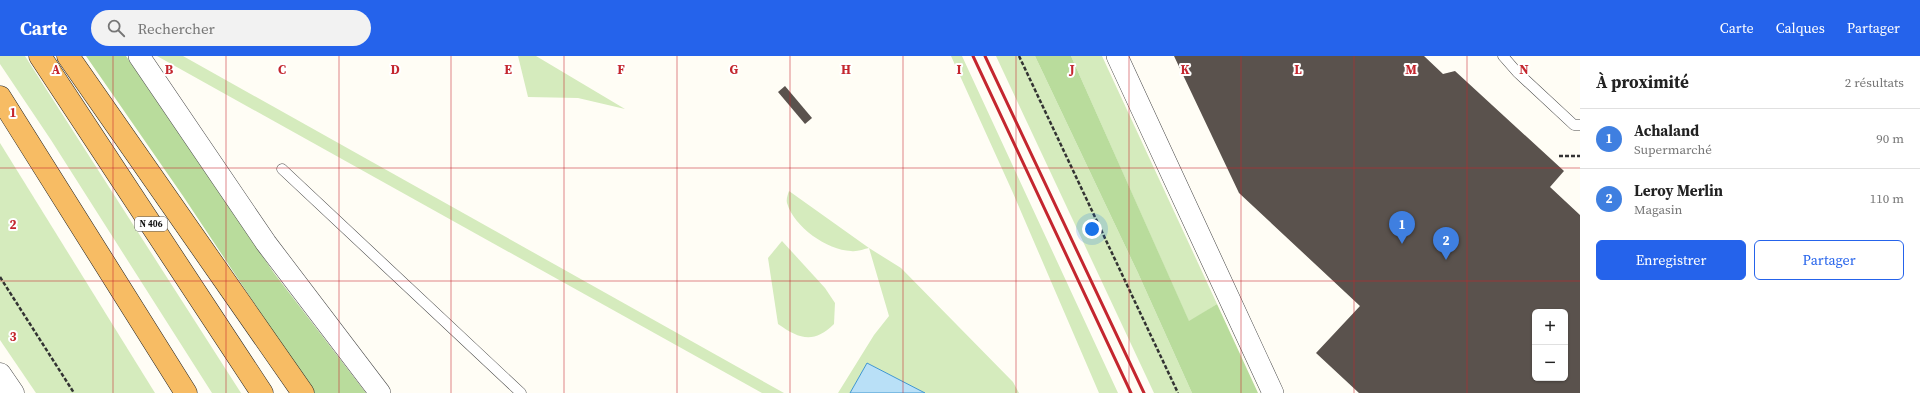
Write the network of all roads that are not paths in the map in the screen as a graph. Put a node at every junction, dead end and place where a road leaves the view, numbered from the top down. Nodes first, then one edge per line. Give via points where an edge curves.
1 (40, 56) edge
2 (68, 56) edge
3 (139, 56) edge
4 (1117, 56) edge
5 (1504, 56) edge
6 (0, 97) edge
7 (1580, 125) edge
8 (282, 169) dead end
9 (0, 374) edge
10 (13, 393) edge
11 (186, 393) edge
12 (262, 393) edge
13 (303, 393) edge
14 (380, 393) edge
15 (521, 393) edge
16 (1273, 393) edge

1 - 12 highway, N 406
2 - 13 highway
3 - 14 street via 266,243
4 - 16 street
5 - 7 lane via 1517,72 1574,125
6 - 11 highway
8 - 15 lane
9 - 10 street

